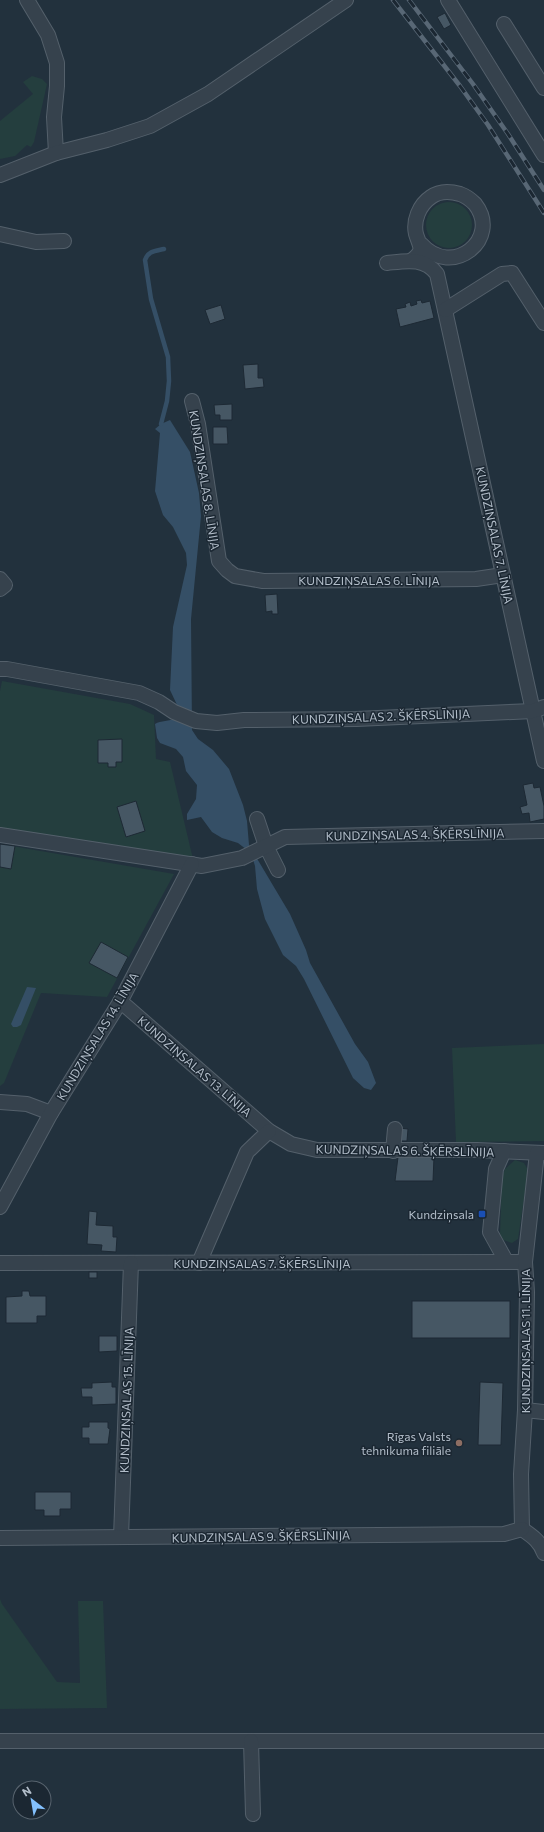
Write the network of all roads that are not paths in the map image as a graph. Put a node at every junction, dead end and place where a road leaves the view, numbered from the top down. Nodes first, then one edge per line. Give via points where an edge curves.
1 (27, 0) edge
2 (346, 0) edge
3 (448, 0) edge
4 (504, 24) dead end
5 (544, 88) edge
6 (56, 153) junction
7 (544, 155) edge
8 (0, 175) edge
9 (0, 234) edge
10 (64, 241) dead end
11 (421, 244) junction
12 (443, 258) junction
13 (412, 260) junction
14 (387, 263) dead end
15 (437, 274) junction
16 (445, 310) junction
17 (544, 323) edge
18 (192, 401) dead end
19 (503, 575) junction
20 (235, 576) joint
21 (0, 579) edge
22 (0, 589) edge
23 (0, 670) edge
24 (539, 709) edge
25 (544, 761) edge
26 (257, 819) dead end
27 (544, 831) edge
28 (0, 835) edge
29 (264, 847) junction
30 (192, 864) junction
31 (278, 870) dead end
32 (120, 1002) junction
33 (0, 1102) edge
34 (51, 1113) junction
35 (395, 1130) dead end
36 (269, 1131) junction
37 (393, 1150) junction
38 (504, 1152) junction
39 (540, 1153) edge
40 (0, 1207) edge
41 (506, 1261) junction
42 (525, 1262) junction
43 (0, 1263) edge
44 (131, 1263) junction
45 (199, 1263) junction
46 (525, 1410) junction
47 (544, 1412) edge
48 (522, 1529) junction
49 (122, 1537) junction
50 (0, 1538) edge
51 (544, 1553) edge
52 (0, 1741) edge
53 (544, 1741) edge
54 (250, 1742) junction
55 (253, 1814) dead end

1 - 6 street via 48,35 57,63 54,117
2 - 6 street via 180,111 150,126
3 - 7 street
4 - 5 street
6 - 8 street
9 - 10 street via 36,242
11 - 12 street via 433,255
11 - 12 street via 415,224 417,213 423,204 441,193 462,194 478,208 482,218 482,229 473,248 464,255
11 - 13 street via 420,251
12 - 15 street via 437,267
13 - 14 street
13 - 15 street via 424,262
15 - 16 street, KUNDZIŅSALAS 7. LĪNIJA
16 - 17 street via 502,274 512,273
16 - 19 street, KUNDZIŅSALAS 7. LĪNIJA
18 - 20 street, KUNDZIŅSALAS 8. LĪNIJA via 215,527 216,550 220,561
19 - 20 street, KUNDZIŅSALAS 6. LĪNIJA via 476,579 271,581
19 - 24 street, KUNDZIŅSALAS 7. LĪNIJA
21 - 22 street via 5,585
23 - 24 street, KUNDZIŅSALAS 2. ŠĶĒRSLĪNIJA via 7,669 139,694 196,721 217,723 244,720 356,719
24 - 25 street, KUNDZIŅSALAS 7. LĪNIJA
26 - 29 street
27 - 29 street, KUNDZIŅSALAS 4. ŠĶĒRSLĪNIJA via 285,837
28 - 30 street
29 - 30 street via 242,858 202,866
29 - 31 street
30 - 32 street, KUNDZIŅSALAS 14. LĪNIJA
32 - 34 street, KUNDZIŅSALAS 14. LĪNIJA
32 - 36 street, KUNDZIŅSALAS 13. LĪNIJA
33 - 34 street via 27,1104
34 - 40 street, KUNDZIŅSALAS 14. LĪNIJA
35 - 37 street
36 - 37 street, KUNDZIŅSALAS 6. ŠĶĒRSLĪNIJA via 291,1144 317,1150
36 - 45 street via 247,1152
37 - 38 street, KUNDZIŅSALAS 6. ŠĶĒRSLĪNIJA
38 - 39 street, KUNDZIŅSALAS 6. ŠĶĒRSLĪNIJA
38 - 41 street via 496,1169 490,1232
39 - 42 street, KUNDZIŅSALAS 11. LĪNIJA
41 - 42 street, KUNDZIŅSALAS 7. ŠĶĒRSLĪNIJA
41 - 45 street, KUNDZIŅSALAS 7. ŠĶĒRSLĪNIJA
42 - 46 street, KUNDZIŅSALAS 11. LĪNIJA
43 - 44 street, KUNDZIŅSALAS 7. ŠĶĒRSLĪNIJA
44 - 45 street, KUNDZIŅSALAS 7. ŠĶĒRSLĪNIJA
44 - 49 street, KUNDZIŅSALAS 15. LĪNIJA
46 - 47 street
46 - 48 street, KUNDZIŅSALAS 11. LĪNIJA via 521,1474
48 - 49 street, KUNDZIŅSALAS 9. ŠĶĒRSLĪNIJA via 504,1534
48 - 51 street via 536,1538
49 - 50 street, KUNDZIŅSALAS 9. ŠĶĒRSLĪNIJA
52 - 54 street
53 - 54 street
54 - 55 street

